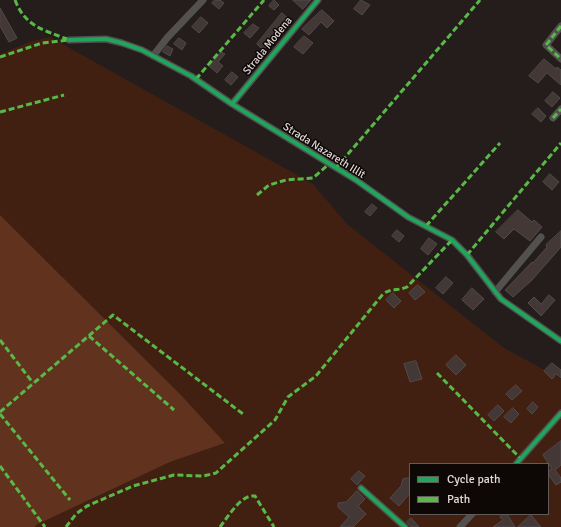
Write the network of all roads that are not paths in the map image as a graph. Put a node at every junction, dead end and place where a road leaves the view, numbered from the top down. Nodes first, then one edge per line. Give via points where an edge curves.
1 (202, 0) edge
2 (318, 0) edge
3 (561, 26) edge
4 (69, 40) dead end
5 (153, 56) junction
6 (561, 59) edge
7 (232, 104) junction
8 (561, 109) edge
9 (553, 118) dead end
10 (541, 237) dead end
11 (495, 292) junction
12 (561, 341) edge
13 (561, 413) edge
14 (517, 463) edge
15 (361, 488) dead end
16 (471, 515) edge
17 (405, 527) edge
18 (460, 527) edge

1 - 5 street
2 - 7 street, Strada Modena
3 - 6 street via 546,46
4 - 5 street, Strada Nazareth Illit via 106,39
5 - 7 street, Strada Nazareth Illit via 191,76
7 - 11 street, Strada Nazareth Illit via 356,180 408,217 452,240 467,255
8 - 9 street
10 - 11 street
11 - 12 street, Strada Nazareth Illit via 515,310
13 - 14 street
15 - 17 street
16 - 18 street

